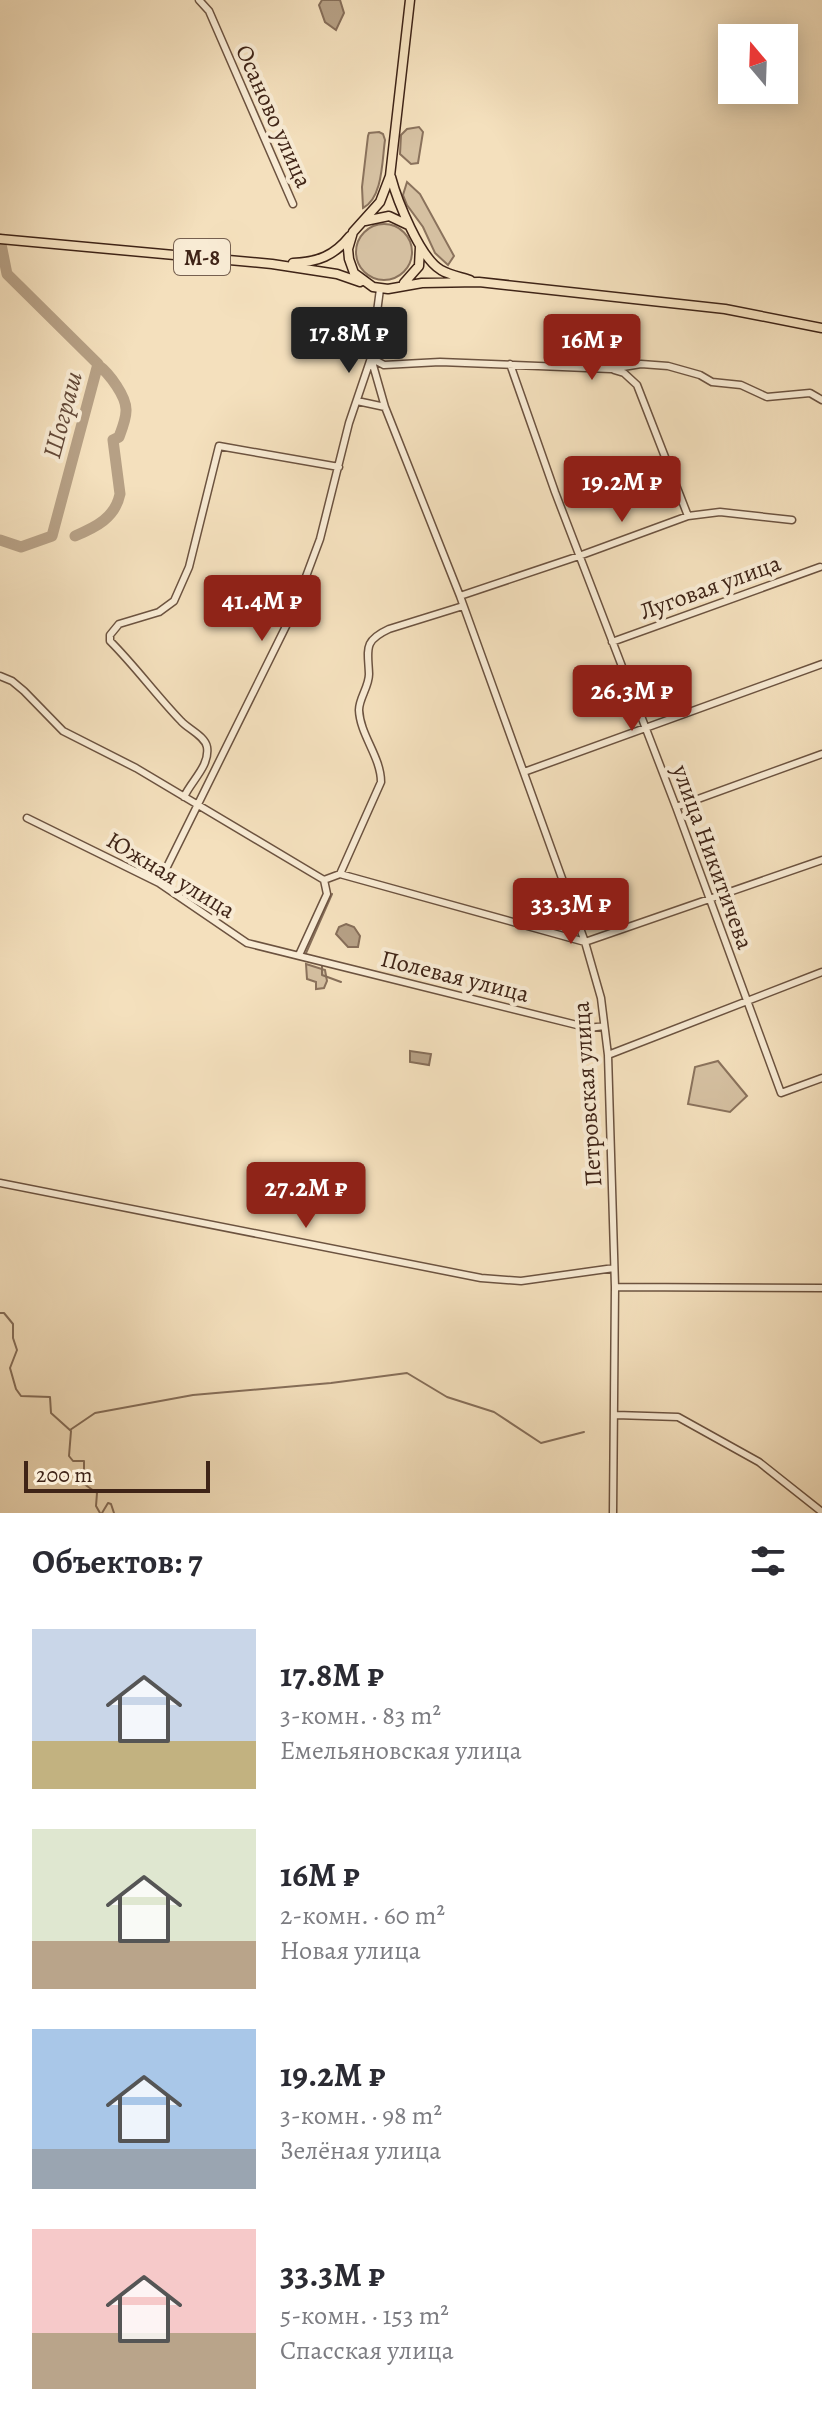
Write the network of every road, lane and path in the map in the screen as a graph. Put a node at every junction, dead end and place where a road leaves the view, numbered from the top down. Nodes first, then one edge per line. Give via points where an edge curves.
1 (199, 0) edge
2 (410, 0) edge
3 (390, 176) junction
4 (293, 204) dead end
5 (363, 222) junction
6 (353, 232) junction
7 (414, 232) junction
8 (0, 239) edge
9 (419, 243) junction
10 (272, 264) junction
11 (479, 282) junction
12 (381, 288) junction
13 (822, 328) edge
14 (371, 358) junction
15 (510, 364) junction
16 (611, 369) junction
17 (822, 400) edge
18 (357, 401) junction
19 (385, 407) junction
20 (339, 467) junction
21 (688, 516) junction
22 (792, 520) dead end
23 (579, 556) junction
24 (820, 567) edge
25 (460, 596) junction
26 (463, 606) junction
27 (612, 642) junction
28 (822, 664) edge
29 (0, 676) edge
30 (646, 729) junction
31 (822, 754) edge
32 (524, 772) junction
33 (184, 797) junction
34 (198, 806) junction
35 (676, 807) junction
36 (27, 818) dead end
37 (822, 860) edge
38 (340, 874) junction
39 (324, 880) junction
40 (159, 883) junction
41 (709, 901) junction
42 (585, 942) junction
43 (299, 955) junction
44 (822, 972) edge
45 (747, 1000) junction
46 (604, 1026) junction
47 (608, 1055) junction
48 (822, 1078) edge
49 (0, 1183) edge
50 (614, 1268) junction
51 (615, 1287) junction
52 (822, 1288) edge
53 (616, 1415) junction
54 (822, 1512) edge
55 (613, 1513) edge

1 - 4 street, Осаново улица via 209,11
2 - 3 main road
3 - 5 main road via 380,202
3 - 7 main road
5 - 6 main road, М-8
5 - 7 main road via 389,216
6 - 10 main road, М-8 via 324,258
6 - 12 main road via 350,264 361,280
7 - 9 main road, М-8
8 - 10 main road, М-8
9 - 11 main road, М-8 via 438,269
9 - 12 main road via 416,271 407,281
10 - 12 main road, М-8 via 337,274
11 - 12 main road, М-8
11 - 13 main road, М-8 via 725,309
12 - 14 street, Петровская улица
14 - 15 street via 384,365
14 - 18 street
14 - 19 street, Петровская улица
15 - 16 street
15 - 23 street, улица Никитичева
16 - 17 street via 668,366 767,397 810,393
16 - 21 street via 637,385
18 - 19 street
18 - 20 street
19 - 25 street, Петровская улица
20 - 33 street via 219,446 189,567 174,601 159,612 119,624 110,635 181,722 204,741 204,767
20 - 34 street via 292,614
21 - 22 street via 720,512
21 - 23 street
23 - 25 street
23 - 27 street, улица Никитичева
24 - 27 street, Луговая улица
25 - 26 street, Петровская улица
26 - 32 street, Петровская улица
26 - 38 street via 389,629 368,646 369,679 359,711 381,782
27 - 30 street, улица Никитичева
28 - 30 street
29 - 33 street via 24,691 63,731
30 - 32 street
30 - 35 street, улица Никитичева
31 - 35 street
32 - 42 street, Петровская улица
33 - 34 street
34 - 39 street
34 - 40 street
35 - 41 street, улица Никитичева
36 - 40 street, Южная улица
37 - 41 street
38 - 39 street
38 - 42 street
39 - 43 street via 327,894
40 - 43 street, Южная улица via 247,943
41 - 42 street
41 - 45 street, улица Никитичева
42 - 46 street, Петровская улица
43 - 46 street, Полевая улица via 589,1028
44 - 45 street
45 - 47 street
45 - 48 street, улица Никитичева via 781,1093
46 - 47 street, Петровская улица
47 - 50 street, Петровская улица
49 - 50 street via 481,1278 521,1281
50 - 51 street, Петровская улица
51 - 52 street
51 - 53 street, Петровская улица
53 - 54 street via 678,1417 759,1462
53 - 55 street, Петровская улица

